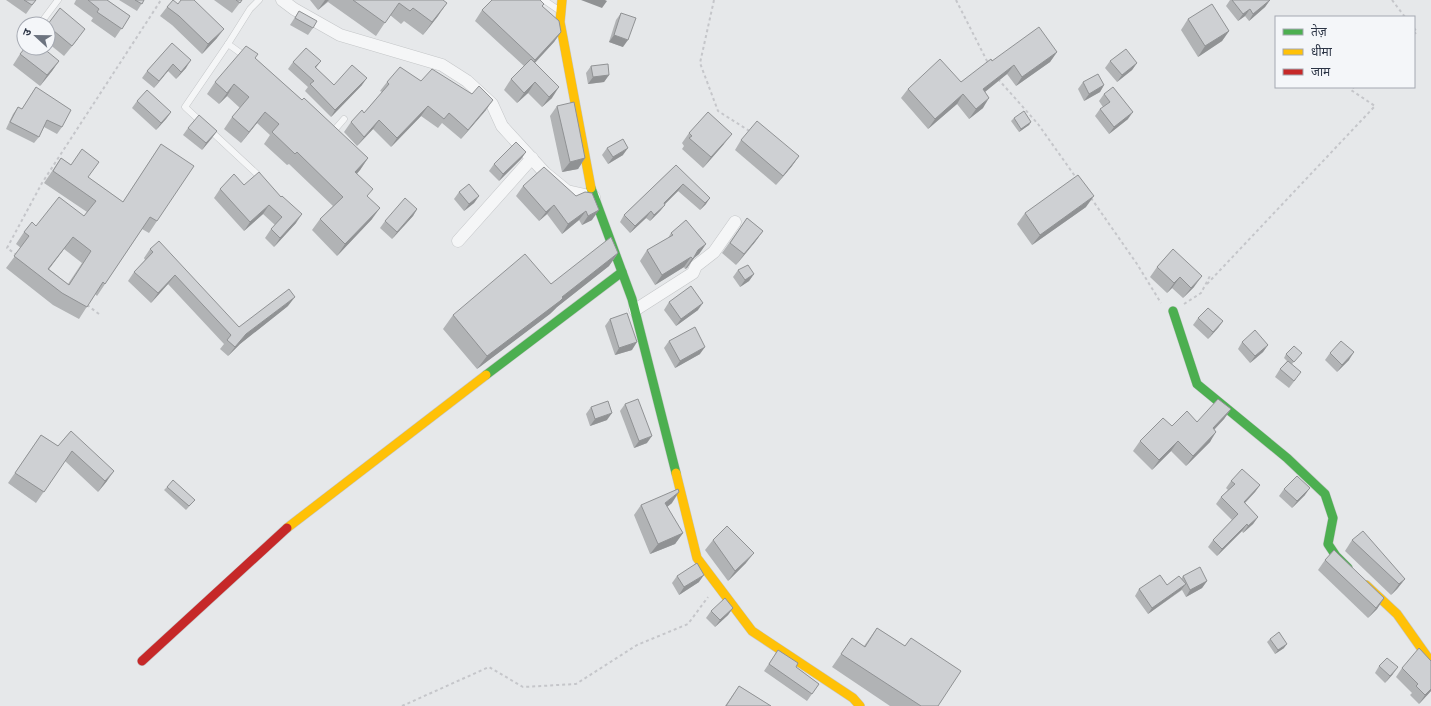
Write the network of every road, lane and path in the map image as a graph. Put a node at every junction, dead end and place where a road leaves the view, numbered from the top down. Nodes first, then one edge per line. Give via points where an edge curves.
1 (58, 0) edge
2 (259, 0) edge
3 (282, 0) edge
4 (544, 0) edge
5 (562, 0) edge
6 (714, 0) edge
7 (956, 0) edge
8 (1392, 0) edge
9 (161, 1) edge
10 (561, 12) junction
11 (46, 16) edge
12 (1404, 16) edge
13 (228, 44) junction
14 (252, 62) edge
15 (991, 67) edge
16 (994, 74) edge
17 (1353, 88) edge
18 (344, 119) dead end
19 (324, 129) edge
20 (756, 136) edge
21 (532, 158) junction
22 (257, 174) edge
23 (1079, 181) edge
24 (1088, 194) edge
25 (594, 197) junction
26 (735, 222) dead end
27 (458, 241) dead end
28 (19, 256) edge
29 (622, 272) junction
30 (1211, 274) dead end
31 (1191, 301) dead end
32 (86, 305) edge
33 (635, 310) junction
34 (1173, 311) junction
35 (99, 314) dead end
36 (718, 585) junction
37 (142, 661) dead end
38 (1431, 662) edge
39 (402, 706) edge
40 (860, 706) edge

1 - 11 lane
2 - 13 lane via 250,8
3 - 21 street via 340,35 442,65 461,77 492,104 502,126
4 - 10 lane
5 - 10 street
6 - 20 path via 700,64 718,111
7 - 15 path
8 - 12 path
9 - 28 path via 42,183 7,248
10 - 25 street via 560,22
13 - 14 lane
13 - 22 lane via 185,107
16 - 23 path via 1038,124
17 - 31 path via 1351,90 1375,106
18 - 19 lane via 330,134
21 - 25 street via 567,191
21 - 27 street
24 - 34 path via 1161,303
25 - 29 street
26 - 33 street via 714,252 696,266 693,273
29 - 33 street
29 - 37 street via 296,519
30 - 34 path via 1201,293
32 - 35 path
33 - 36 street via 697,558
34 - 38 street via 1197,384 1287,458 1325,494 1333,518 1328,544 1336,556 1397,614
36 - 39 path via 688,624 637,645 576,684 523,687 489,667
36 - 40 street via 752,631 852,698

